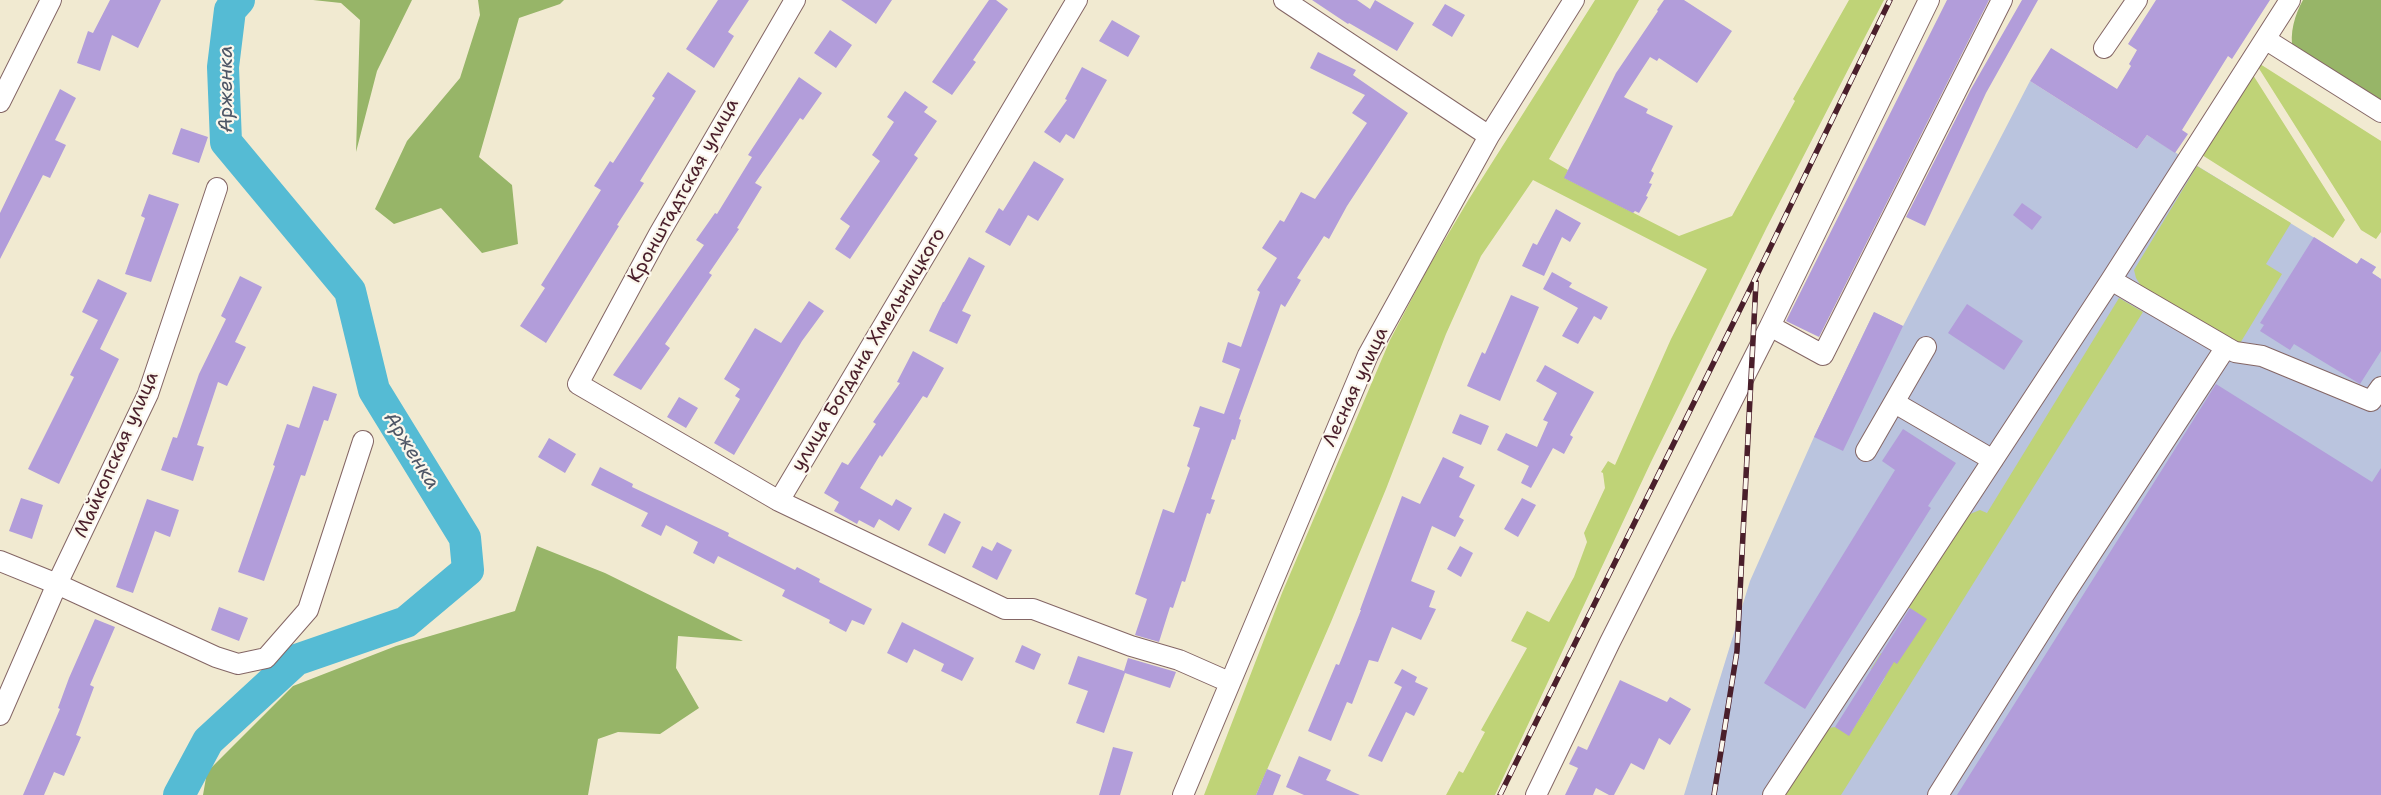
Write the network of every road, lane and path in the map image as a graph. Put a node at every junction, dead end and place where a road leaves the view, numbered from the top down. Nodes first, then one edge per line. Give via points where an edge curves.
1 (51, 0) edge
2 (795, 0) edge
3 (1078, 0) edge
4 (1284, 0) edge
5 (1574, 0) edge
6 (1929, 0) edge
7 (2002, 0) edge
8 (2137, 0) edge
9 (2290, 0) edge
10 (2265, 39) junction
11 (2104, 48) dead end
12 (0, 102) edge
13 (2381, 112) edge
14 (1490, 136) junction
15 (216, 188) dead end
16 (2111, 280) junction
17 (1770, 326) junction
18 (1926, 347) dead end
19 (2226, 347) junction
20 (2381, 387) edge
21 (1895, 403) junction
22 (363, 441) dead end
23 (1866, 451) dead end
24 (1993, 460) junction
25 (778, 501) junction
26 (0, 561) edge
27 (57, 584) junction
28 (1229, 682) junction
29 (0, 716) edge
30 (1182, 795) edge
31 (1536, 795) edge
32 (1773, 795) edge
33 (1938, 795) edge

1 - 12 street
2 - 25 street, Кронштадтская улица via 659,234 578,384
3 - 25 street, улица Богдана Хмельницкого
4 - 14 street
5 - 14 street, Лесная улица
6 - 17 street
7 - 17 street via 1823,355
8 - 11 street
9 - 10 street
10 - 13 street
10 - 16 street
14 - 28 street, Лесная улица via 1368,355
15 - 27 street, Майкопская улица via 148,394
16 - 19 street
16 - 24 street
17 - 31 street
18 - 21 street
19 - 20 street via 2235,352 2262,356 2371,401
19 - 33 street via 2064,594
21 - 23 street
21 - 24 street
22 - 27 street via 308,610 266,658 238,664 216,657
24 - 32 street
25 - 28 street via 1005,609 1033,609 1131,646 1179,660
26 - 27 street
27 - 29 street, Майкопская улица
28 - 30 street, Лесная улица

